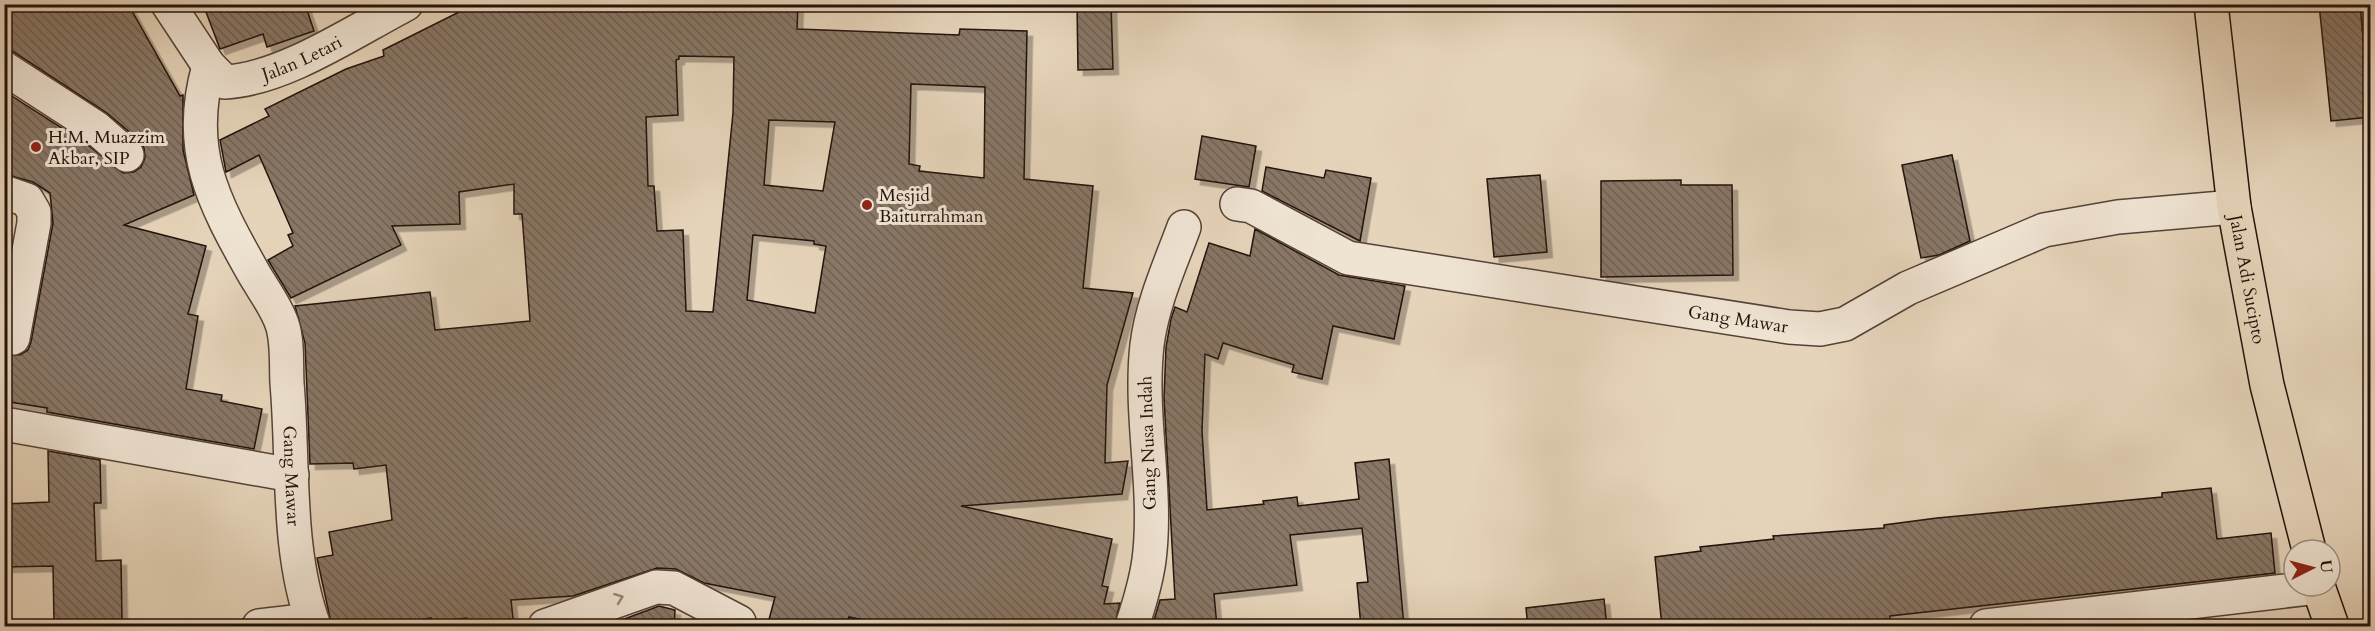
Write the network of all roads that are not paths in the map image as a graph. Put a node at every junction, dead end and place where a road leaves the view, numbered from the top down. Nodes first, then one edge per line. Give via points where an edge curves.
1 (168, 4) edge
2 (406, 4) edge
3 (2211, 4) edge
4 (4, 69) edge
5 (217, 74) junction
6 (127, 155) dead end
7 (4, 192) edge
8 (1237, 204) dead end
9 (2234, 207) junction
10 (1184, 227) dead end
11 (13, 338) dead end
12 (4, 424) edge
13 (292, 475) junction
14 (2306, 538) edge
15 (2282, 592) edge
16 (2310, 598) edge
17 (739, 622) dead end
18 (312, 623) edge
19 (260, 627) edge
20 (545, 627) edge
21 (1132, 627) edge
22 (1986, 627) edge
23 (2332, 627) edge

1 - 5 street
2 - 5 street, Jalan Letari via 276,72 244,81
3 - 9 highway, Jalan Adi Sucipto
4 - 6 street via 89,122
5 - 13 street, Gang Mawar via 200,97 199,130 205,163 224,220 282,325
7 - 11 street via 27,200 34,212
8 - 9 street, Gang Mawar via 1251,207 1348,258 1789,327 1820,328 1845,324 1908,288 2044,230 2118,217
9 - 14 highway, Jalan Adi Sucipto via 2267,385
10 - 21 street, Gang Nusa Indah via 1161,289 1147,343 1144,400 1151,522 1149,560
12 - 13 street
13 - 18 street, Gang Mawar via 297,552
15 - 22 street
16 - 23 highway
20 -> 17 street via 656,587 674,588
18 - 19 street

